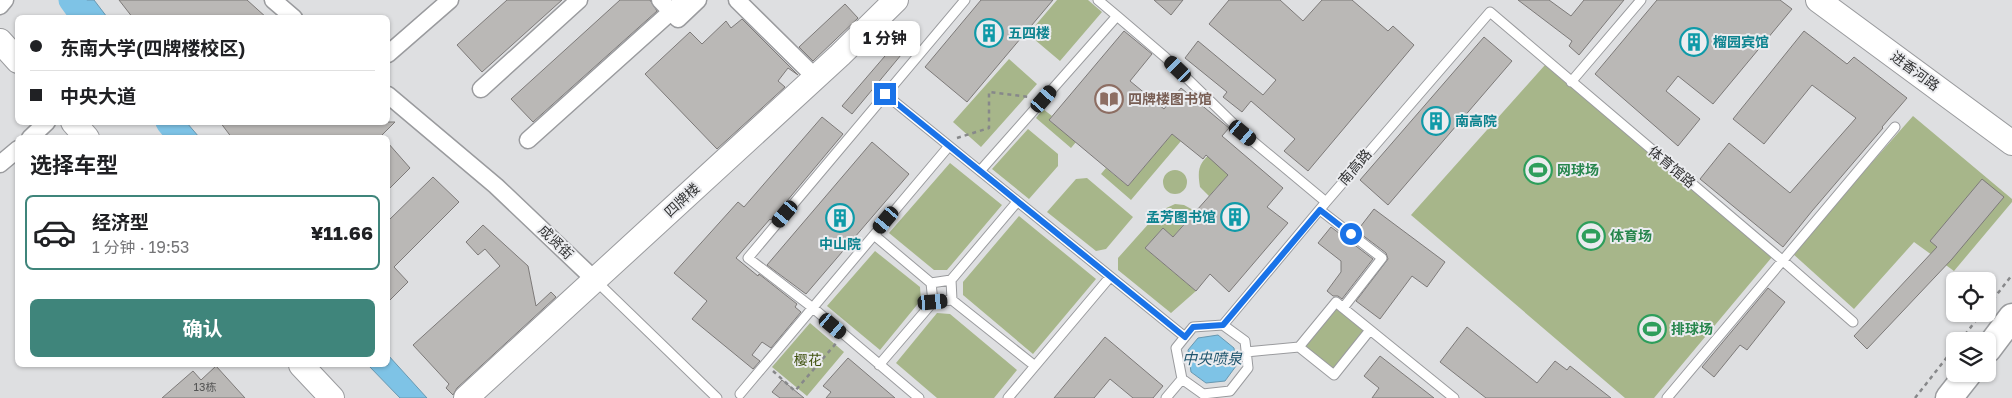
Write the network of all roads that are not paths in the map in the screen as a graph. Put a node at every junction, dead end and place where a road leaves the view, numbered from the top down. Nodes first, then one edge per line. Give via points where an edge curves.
1 (6, 0) edge
2 (272, 0) edge
3 (450, 0) edge
4 (579, 0) edge
5 (660, 0) edge
6 (684, 0) edge
7 (698, 0) edge
8 (737, 0) edge
9 (896, 0) edge
10 (964, 0) edge
11 (1098, 0) edge
12 (1641, 0) edge
13 (1818, 0) edge
14 (0, 6) edge
15 (671, 12) junction
16 (1490, 12) joint
17 (290, 15) edge
18 (1117, 16) junction
19 (0, 41) edge
20 (390, 52) edge
21 (15, 58) edge
22 (815, 77) junction
23 (1571, 82) junction
24 (481, 89) dead end
25 (885, 94) junction
26 (390, 97) edge
27 (44, 125) edge
28 (76, 125) edge
29 (1895, 127) dead end
30 (33, 135) edge
31 (84, 135) edge
32 (528, 140) dead end
33 (2012, 142) edge
34 (946, 144) junction
35 (15, 152) edge
36 (0, 164) edge
37 (980, 171) junction
38 (1017, 202) junction
39 (1326, 202) junction
40 (1320, 210) junction
41 (874, 235) junction
42 (1782, 260) junction
43 (1110, 277) junction
44 (596, 280) junction
45 (951, 280) junction
46 (931, 283) junction
47 (952, 300) junction
48 (933, 302) junction
49 (811, 307) junction
50 (1343, 308) junction
51 (2012, 318) edge
52 (1852, 322) dead end
53 (1223, 325) junction
54 (1370, 330) junction
55 (1185, 337) junction
56 (1996, 339) edge
57 (1300, 347) junction
58 (1246, 352) junction
59 (880, 365) junction
60 (1034, 366) junction
61 (303, 367) edge
62 (1182, 379) junction
63 (1962, 382) edge
64 (740, 394) dead end
65 (468, 396) edge
66 (1210, 396) edge
67 (332, 398) edge
68 (717, 398) edge
69 (919, 398) edge
70 (1008, 398) edge
71 (1166, 398) edge
72 (1454, 398) edge
73 (1667, 398) edge
74 (1949, 398) edge

1 - 14 street
2 - 17 street
3 - 20 street
4 - 24 street
5 - 15 street
6 - 15 street
7 - 15 street via 678,19
8 - 22 street
9 - 22 street, 四牌楼
10 - 25 lane
11 - 18 lane
12 - 23 lane
13 - 33 street, 进香河路
15 - 32 street
16 - 23 lane, 体育馆路
16 - 39 lane, 南高路
18 - 37 lane
18 - 39 lane via 1165,57 1243,133
19 - 21 street
22 - 44 street, 四牌楼
23 - 42 lane, 体育馆路
25 - 34 lane
25 - 49 lane via 748,258
26 - 44 street, 成贤街 via 496,186
27 - 30 street
28 - 31 street
29 - 42 lane
34 - 37 lane
34 - 41 lane
35 - 36 street
37 - 38 lane
38 - 43 lane
38 - 45 lane
39 - 40 lane, 南高路
40 - 50 lane via 1382,258
40 - 53 lane, 南高路
41 - 46 lane
41 - 49 lane
42 - 52 lane, 体育馆路
42 - 73 lane
43 - 55 lane
43 - 60 lane
44 - 65 street, 四牌楼
44 - 68 lane, 成贤街
45 - 46 lane
45 - 47 lane
46 - 48 lane
47 - 48 lane
47 - 60 lane
48 - 59 lane
49 - 59 lane
49 - 64 lane
50 - 54 lane
50 - 57 lane via 1336,302
51 - 56 main road
53 - 55 lane via 1193,327
53 - 58 lane via 1245,342
54 - 57 lane via 1334,375
54 - 72 lane
55 - 62 lane via 1176,348
57 - 58 lane
58 - 66 lane via 1248,368 1230,392
59 - 69 lane
60 - 70 lane
61 - 67 street
62 - 66 lane
62 - 71 lane
63 - 74 main road

